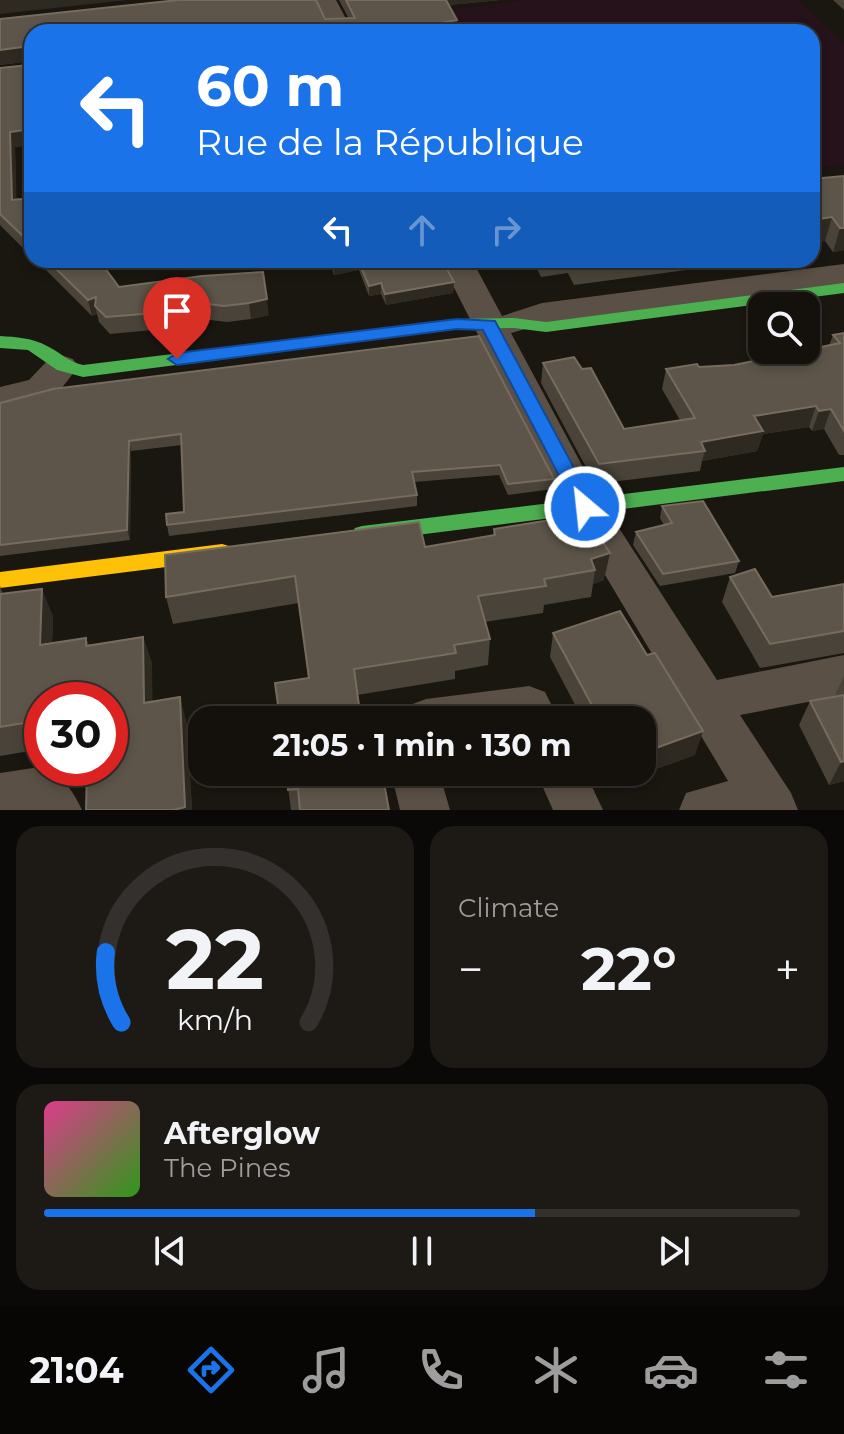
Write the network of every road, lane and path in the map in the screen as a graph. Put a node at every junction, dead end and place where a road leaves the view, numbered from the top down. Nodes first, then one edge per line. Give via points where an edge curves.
1 (325, 0) edge
2 (337, 24) edge
3 (462, 268) edge
4 (844, 274) edge
5 (844, 288) edge
6 (502, 324) junction
7 (0, 342) edge
8 (61, 367) junction
9 (0, 399) edge
10 (844, 474) edge
11 (585, 507) junction
12 (349, 536) edge
13 (240, 550) edge
14 (0, 580) edge
15 (844, 675) edge
16 (706, 702) junction
17 (419, 786) edge
18 (567, 786) edge
19 (0, 796) edge
20 (768, 803) edge
21 (57, 810) edge
22 (425, 810) edge
23 (578, 810) edge
24 (704, 810) edge

1 - 2 street
3 - 6 street
4 - 6 street via 542,313
5 - 6 street via 546,327
6 - 8 street via 457,324 83,371
6 - 11 street
7 - 8 street via 17,341 45,351
8 - 9 street via 41,389
10 - 11 street
11 - 12 street
11 - 16 street
13 - 14 street
15 - 16 street
16 - 20 street
17 - 22 street
18 - 23 street
19 - 21 street via 40,790
20 - 24 street

